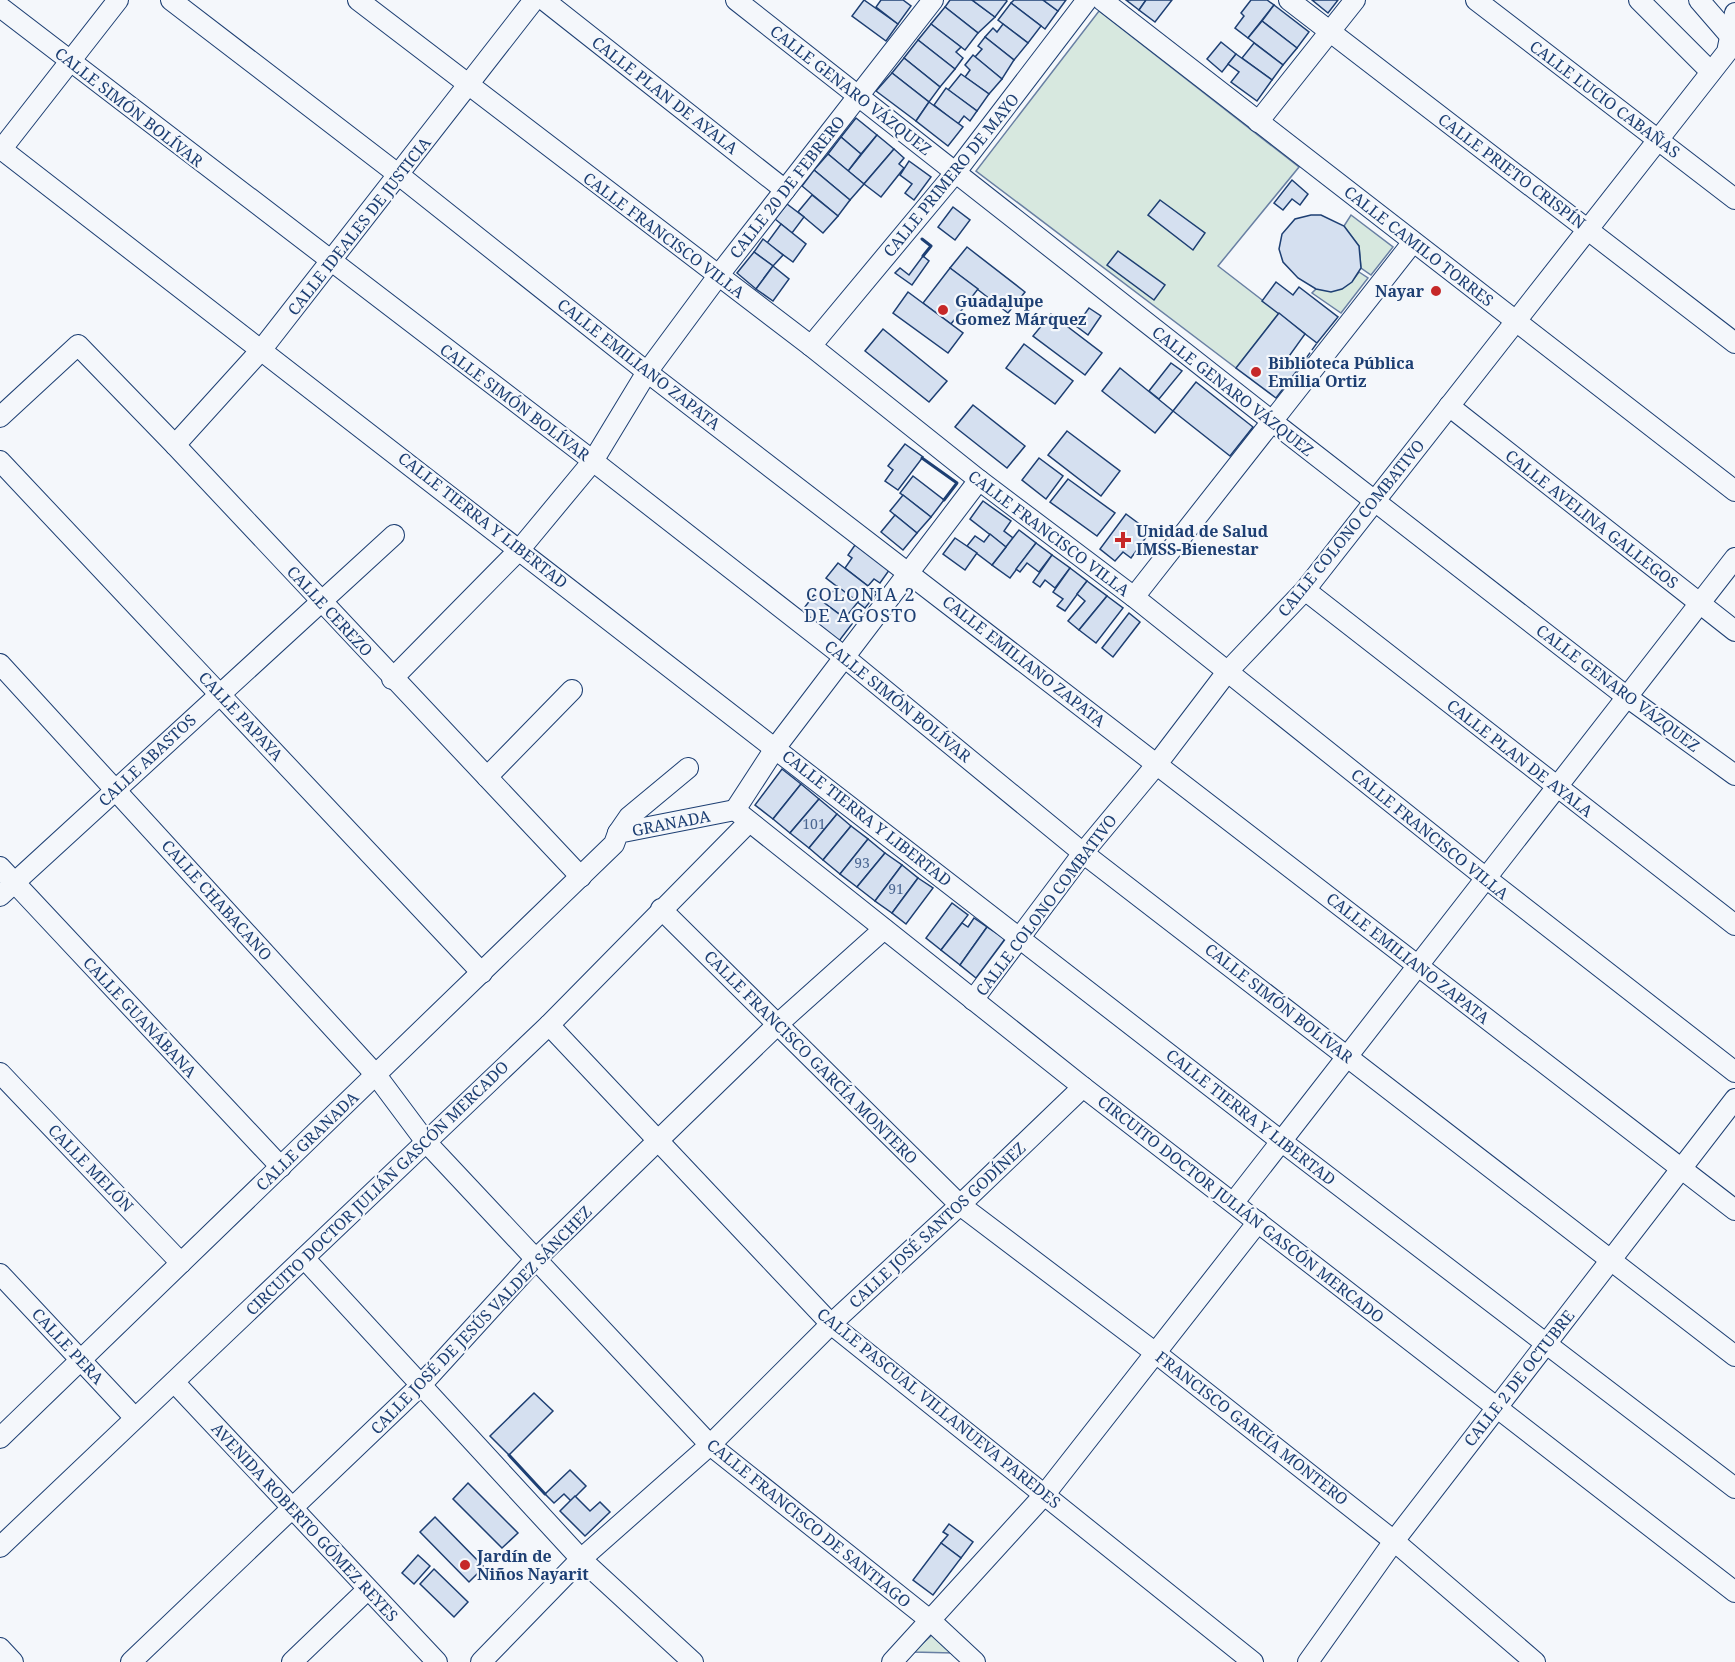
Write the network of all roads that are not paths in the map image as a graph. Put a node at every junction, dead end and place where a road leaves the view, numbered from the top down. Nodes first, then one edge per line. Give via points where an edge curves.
1 (118, 0) edge
2 (171, 0) edge
3 (357, 0) edge
4 (534, 0) edge
5 (544, 0) edge
6 (736, 0) edge
7 (1087, 0) edge
8 (1102, 0) edge
9 (1289, 0) edge
10 (1355, 0) edge
11 (1476, 0) edge
12 (1639, 0) edge
13 (1699, 0) edge
14 (928, 1) edge
15 (0, 7) edge
16 (1735, 13) edge
17 (1331, 32) junction
18 (1731, 51) edge
19 (69, 62) junction
20 (1711, 72) junction
21 (468, 86) junction
22 (858, 95) junction
23 (1258, 122) junction
24 (1658, 140) junction
25 (1, 149) edge
26 (955, 173) junction
27 (399, 175) junction
28 (785, 190) junction
29 (1735, 199) edge
30 (1588, 229) junction
31 (1413, 242) junction
32 (332, 263) junction
33 (718, 276) junction
34 (1516, 321) junction
35 (1735, 343) edge
36 (811, 346) junction
37 (262, 349) junction
38 (647, 372) junction
39 (1449, 406) junction
40 (0, 417) edge
41 (1273, 422) junction
42 (175, 445) junction
43 (0, 461) edge
44 (593, 461) junction
45 (979, 480) junction
46 (1735, 491) edge
47 (1375, 500) junction
48 (394, 534) dead end
49 (520, 549) junction
50 (1735, 558) edge
51 (908, 571) junction
52 (1305, 590) junction
53 (1134, 597) junction
54 (321, 600) junction
55 (1700, 604) junction
56 (1735, 631) edge
57 (843, 656) junction
58 (0, 664) edge
59 (1227, 672) junction
60 (392, 679) junction
61 (572, 690) dead end
62 (219, 693) junction
63 (1627, 697) junction
64 (776, 747) junction
65 (1157, 764) junction
66 (688, 768) dead end
67 (1735, 775) edge
68 (487, 777) junction
69 (1557, 787) junction
70 (116, 789) junction
71 (742, 817) junction
72 (616, 838) junction
73 (1083, 852) junction
74 (0, 867) edge
75 (581, 877) junction
76 (1486, 878) junction
77 (7, 889) edge
78 (661, 909) junction
79 (1735, 925) edge
80 (884, 929) junction
81 (1019, 937) junction
82 (1418, 965) junction
83 (482, 973) junction
84 (973, 1000) junction
85 (779, 1023) junction
86 (549, 1024) junction
87 (1347, 1056) junction
88 (1735, 1072) edge
89 (0, 1073) edge
90 (376, 1075) junction
91 (1083, 1087) junction
92 (1735, 1099) edge
93 (1281, 1141) junction
94 (426, 1142) junction
95 (660, 1142) junction
96 (281, 1167) junction
97 (1681, 1168) junction
98 (1234, 1202) junction
99 (960, 1205) junction
100 (1735, 1210) edge
101 (1258, 1222) junction
102 (304, 1258) junction
103 (536, 1259) junction
104 (1610, 1260) junction
105 (181, 1263) junction
106 (0, 1274) edge
107 (831, 1324) junction
108 (1547, 1342) junction
109 (1157, 1354) junction
110 (1735, 1356) edge
111 (81, 1360) junction
112 (174, 1382) junction
113 (421, 1385) junction
114 (1497, 1408) junction
115 (135, 1418) junction
116 (0, 1438) edge
117 (710, 1445) junction
118 (1735, 1488) edge
119 (1045, 1494) junction
120 (292, 1509) junction
121 (1394, 1540) junction
122 (0, 1547) edge
123 (581, 1559) junction
124 (367, 1590) junction
125 (1735, 1592) edge
126 (931, 1621) junction
127 (0, 1648) edge
128 (13, 1662) edge
129 (131, 1662) edge
130 (292, 1662) edge
131 (437, 1662) edge
132 (481, 1662) edge
133 (693, 1662) edge
134 (892, 1662) edge
135 (975, 1662) edge
136 (1253, 1662) edge
137 (1308, 1662) edge
138 (1535, 1662) edge

1 - 19 street
2 - 27 street, CALLE EMILIANO ZAPATA
3 - 21 street, CALLE FRANCISCO VILLA
4 - 21 street, CALLE IDEALES DE JUSTICIA
5 - 28 street, CALLE PLAN DE AYALA
6 - 22 street, CALLE GENARO VÁZQUEZ
7 - 26 street, CALLE PRIMERO DE MAYO
8 - 23 street, CALLE CAMILO TORRES
9 - 17 street, CALLE PRIETO CRISPÍN
10 - 17 street
11 - 24 street, CALLE LUCIO CABAÑAS
12 - 20 street
13 - 18 street
14 - 22 street, CALLE 20 DE FEBRERO
15 - 19 street, CALLE SIMÓN BOLÍVAR
16 - 18 street
17 - 23 street
17 - 30 street, CALLE PRIETO CRISPÍN
18 - 20 street, CALLE COLONO COMBATIVO
19 - 25 street
19 - 32 street, CALLE SIMÓN BOLÍVAR
20 - 24 street, CALLE COLONO COMBATIVO
21 - 27 street, CALLE IDEALES DE JUSTICIA
21 - 33 street, CALLE FRANCISCO VILLA
22 - 26 street, CALLE GENARO VÁZQUEZ
22 - 28 street, CALLE 20 DE FEBRERO
23 - 31 street, CALLE CAMILO TORRES
24 - 29 street, CALLE LUCIO CABAÑAS
24 - 30 street, CALLE COLONO COMBATIVO
25 - 37 street, CALLE TIERRA Y LIBERTAD
26 - 36 street, CALLE PRIMERO DE MAYO
26 - 41 street, CALLE GENARO VÁZQUEZ
27 - 32 street, CALLE IDEALES DE JUSTICIA
27 - 38 street, CALLE EMILIANO ZAPATA
28 - 33 street, CALLE 20 DE FEBRERO
30 - 34 street, CALLE COLONO COMBATIVO
30 - 35 street, CALLE PRIETO CRISPÍN
31 - 34 street, CALLE CAMILO TORRES
31 - 41 street
32 - 37 street, CALLE IDEALES DE JUSTICIA
32 - 44 street, CALLE SIMÓN BOLÍVAR
33 - 36 street, CALLE FRANCISCO VILLA
33 - 38 street, CALLE 20 DE FEBRERO
34 - 39 street, CALLE COLONO COMBATIVO
34 - 46 street, CALLE CAMILO TORRES
36 - 45 street, CALLE FRANCISCO VILLA
37 - 42 street, CALLE IDEALES DE JUSTICIA
37 - 49 street, CALLE TIERRA Y LIBERTAD
38 - 44 street, CALLE 20 DE FEBRERO
38 - 51 street, CALLE EMILIANO ZAPATA
39 - 47 street, CALLE COLONO COMBATIVO
39 - 55 street, CALLE AVELINA GALLEGOS
40 - 42 street, CALLE CEREZO via 78,345
41 - 47 street, CALLE GENARO VÁZQUEZ
41 - 53 street
42 - 54 street, CALLE CEREZO
43 - 62 street, CALLE PAPAYA
44 - 49 street, CALLE 20 DE FEBRERO
44 - 57 street, CALLE SIMÓN BOLÍVAR
45 - 51 street
45 - 53 street, CALLE FRANCISCO VILLA
47 - 52 street, CALLE COLONO COMBATIVO
47 - 63 street, CALLE GENARO VÁZQUEZ
48 - 54 street, CALLE ABASTOS
49 - 60 street, CALLE 20 DE FEBRERO
49 - 64 street, CALLE TIERRA Y LIBERTAD
50 - 55 street
51 - 57 street
51 - 65 street, CALLE EMILIANO ZAPATA
52 - 59 street, CALLE COLONO COMBATIVO
52 - 69 street, CALLE PLAN DE AYALA
53 - 59 street, CALLE FRANCISCO VILLA
54 - 60 street, CALLE CEREZO
54 - 62 street, CALLE ABASTOS
55 - 56 street, CALLE AVELINA GALLEGOS
55 - 63 street
57 - 64 street
57 - 73 street, CALLE SIMÓN BOLÍVAR
58 - 70 street, CALLE CHABACANO
59 - 65 street, CALLE COLONO COMBATIVO
59 - 76 street, CALLE FRANCISCO VILLA
60 - 68 street, CALLE CEREZO
61 - 68 street
62 - 70 street, CALLE ABASTOS
62 - 83 street, CALLE PAPAYA
63 - 67 street, CALLE GENARO VÁZQUEZ
63 - 69 street
64 - 71 street
64 - 81 street, CALLE TIERRA Y LIBERTAD
65 - 73 street, CALLE COLONO COMBATIVO
65 - 82 street, CALLE EMILIANO ZAPATA
66 - 72 street, CALLE GRANADA via 629,817
68 - 75 street, CALLE CEREZO
69 - 76 street
69 - 79 street, CALLE PLAN DE AYALA
70 - 77 street, CALLE ABASTOS
70 - 90 street, CALLE CHABACANO
71 - 72 street, GRANADA
71 - 78 street, CIRCUITO DOCTOR JULIÁN GASCÓN MERCADO
71 - 80 street, CIRCUITO DOCTOR JULIÁN GASCÓN MERCADO
72 - 75 street, CALLE GRANADA
73 - 81 street, CALLE COLONO COMBATIVO
73 - 87 street, CALLE SIMÓN BOLÍVAR
74 - 77 street, CALLE GUANÁBANA
75 - 83 street, CALLE GRANADA
76 - 82 street
76 - 88 street, CALLE FRANCISCO VILLA
77 - 96 street, CALLE GUANÁBANA
78 - 85 street, CALLE FRANCISCO GARCÍA MONTERO
78 - 86 street, CIRCUITO DOCTOR JULIÁN GASCÓN MERCADO
80 - 84 street, CIRCUITO DOCTOR JULIÁN GASCÓN MERCADO
80 - 85 street, CALLE JOSÉ DE JESÚS VALDEZ SÁNCHEZ
81 - 84 street, CALLE COLONO COMBATIVO
81 - 93 street, CALLE TIERRA Y LIBERTAD
82 - 87 street
82 - 97 street, CALLE EMILIANO ZAPATA
83 - 90 street, CALLE GRANADA
84 - 91 street, CIRCUITO DOCTOR JULIÁN GASCÓN MERCADO
85 - 95 street, CALLE JOSÉ DE JESÚS VALDEZ SÁNCHEZ
85 - 99 street, CALLE FRANCISCO GARCÍA MONTERO
86 - 94 street, CIRCUITO DOCTOR JULIÁN GASCÓN MERCADO
86 - 95 street, CALLE PASCUAL VILLANUEVA PAREDES
87 - 93 street
87 - 104 street, CALLE SIMÓN BOLÍVAR
89 - 105 street, CALLE MELÓN
90 - 94 street, CALLE CHABACANO
90 - 96 street, CALLE GRANADA
91 - 98 street, CIRCUITO DOCTOR JULIÁN GASCÓN MERCADO
91 - 99 street, CALLE JOSÉ SANTOS GODÍNEZ
92 - 97 street, CALLE 2 DE OCTUBRE
93 - 98 street
93 - 108 street, CALLE TIERRA Y LIBERTAD
94 - 102 street, CIRCUITO DOCTOR JULIÁN GASCÓN MERCADO
94 - 103 street, CALLE FRANCISCO DE SANTIAGO
95 - 103 street, CALLE JOSÉ DE JESÚS VALDEZ SÁNCHEZ
95 - 107 street, CALLE PASCUAL VILLANUEVA PAREDES
96 - 105 street, CALLE GRANADA
97 - 100 street, CALLE EMILIANO ZAPATA
97 - 104 street, CALLE 2 DE OCTUBRE
98 - 101 street, CIRCUITO DOCTOR JULIÁN GASCÓN MERCADO
99 - 107 street, CALLE JOSÉ SANTOS GODÍNEZ
99 - 109 street, FRANCISCO GARCÍA MONTERO
101 - 109 street
101 - 114 street, CIRCUITO DOCTOR JULIÁN GASCÓN MERCADO
102 - 112 street, CIRCUITO DOCTOR JULIÁN GASCÓN MERCADO
102 - 113 street
103 - 113 street, CALLE JOSÉ DE JESÚS VALDEZ SÁNCHEZ
103 - 117 street, CALLE FRANCISCO DE SANTIAGO
104 - 108 street, CALLE 2 DE OCTUBRE
104 - 110 street, CALLE SIMÓN BOLÍVAR
105 - 111 street, CALLE GRANADA
106 - 111 street, CALLE PERA
107 - 117 street, CALLE JOSÉ SANTOS GODÍNEZ
107 - 119 street, CALLE PASCUAL VILLANUEVA PAREDES
108 - 114 street, CALLE 2 DE OCTUBRE
108 - 118 street, CALLE TIERRA Y LIBERTAD
109 - 119 street
109 - 121 street, FRANCISCO GARCÍA MONTERO
111 - 115 street, CALLE PERA
111 - 116 street, CALLE GRANADA
112 - 115 street, CIRCUITO DOCTOR JULIÁN GASCÓN MERCADO
112 - 120 street, AVENIDA ROBERTO GÓMEZ REYES
113 - 120 street, CALLE JOSÉ DE JESÚS VALDEZ SÁNCHEZ
113 - 123 street
114 - 121 street, CALLE 2 DE OCTUBRE
114 - 125 street, CIRCUITO DOCTOR JULIÁN GASCÓN MERCADO
115 - 122 street, CIRCUITO DOCTOR JULIÁN GASCÓN MERCADO
117 - 123 street, CALLE JOSÉ SANTOS GODÍNEZ
117 - 126 street, CALLE FRANCISCO DE SANTIAGO
119 - 126 street
119 - 136 street, CALLE PASCUAL VILLANUEVA PAREDES
120 - 124 street, AVENIDA ROBERTO GÓMEZ REYES
120 - 129 street, CALLE JOSÉ DE JESÚS VALDEZ SÁNCHEZ
121 - 137 street, CALLE 2 DE OCTUBRE
121 - 138 street, FRANCISCO GARCÍA MONTERO
123 - 132 street, CALLE JOSÉ SANTOS GODÍNEZ
123 - 133 street
124 - 130 street
124 - 131 street, AVENIDA ROBERTO GÓMEZ REYES
126 - 134 street
126 - 135 street, CALLE FRANCISCO DE SANTIAGO
127 - 128 street

